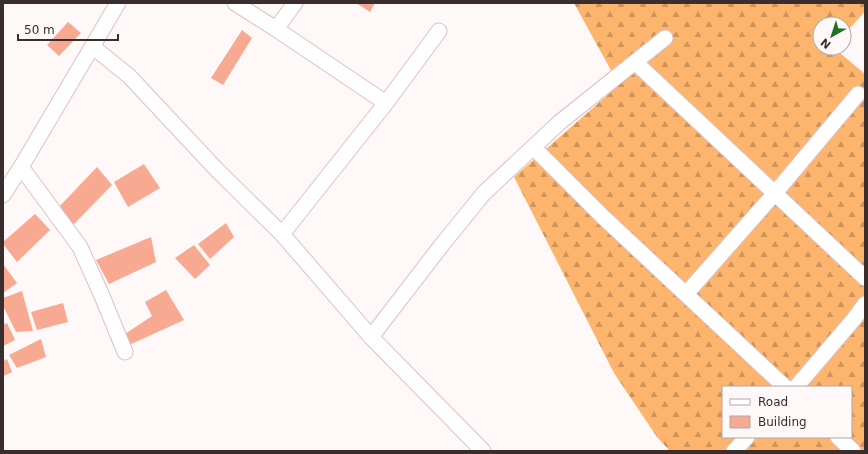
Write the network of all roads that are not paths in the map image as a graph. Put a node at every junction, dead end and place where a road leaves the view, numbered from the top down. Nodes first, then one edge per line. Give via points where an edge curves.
1 (118, 3) edge
2 (235, 3) edge
3 (295, 3) edge
4 (276, 29) junction
5 (439, 31) dead end
6 (665, 38) dead end
7 (93, 47) junction
8 (635, 62) junction
9 (858, 94) dead end
10 (386, 103) junction
11 (533, 147) junction
12 (21, 167) junction
13 (775, 193) junction
14 (3, 195) edge
15 (282, 234) junction
16 (865, 278) edge
17 (686, 294) junction
18 (865, 304) edge
19 (372, 337) junction
20 (126, 352) dead end
21 (784, 386) edge
22 (797, 386) edge
23 (746, 438) edge
24 (839, 438) edge
25 (483, 451) edge
26 (734, 451) edge
27 (853, 451) edge

1 - 7 street
2 - 4 street
3 - 4 street
4 - 10 street
5 - 10 street
6 - 8 street
7 - 12 street
7 - 15 street via 129,76 216,169
8 - 11 street
8 - 13 street
9 - 13 street
10 - 15 street
11 - 17 street
11 - 19 street via 484,193
12 - 14 street
12 - 20 street via 80,246
13 - 16 street
13 - 17 street
15 - 19 street
17 - 21 street
18 - 22 street
19 - 25 street
23 - 26 street
24 - 27 street

